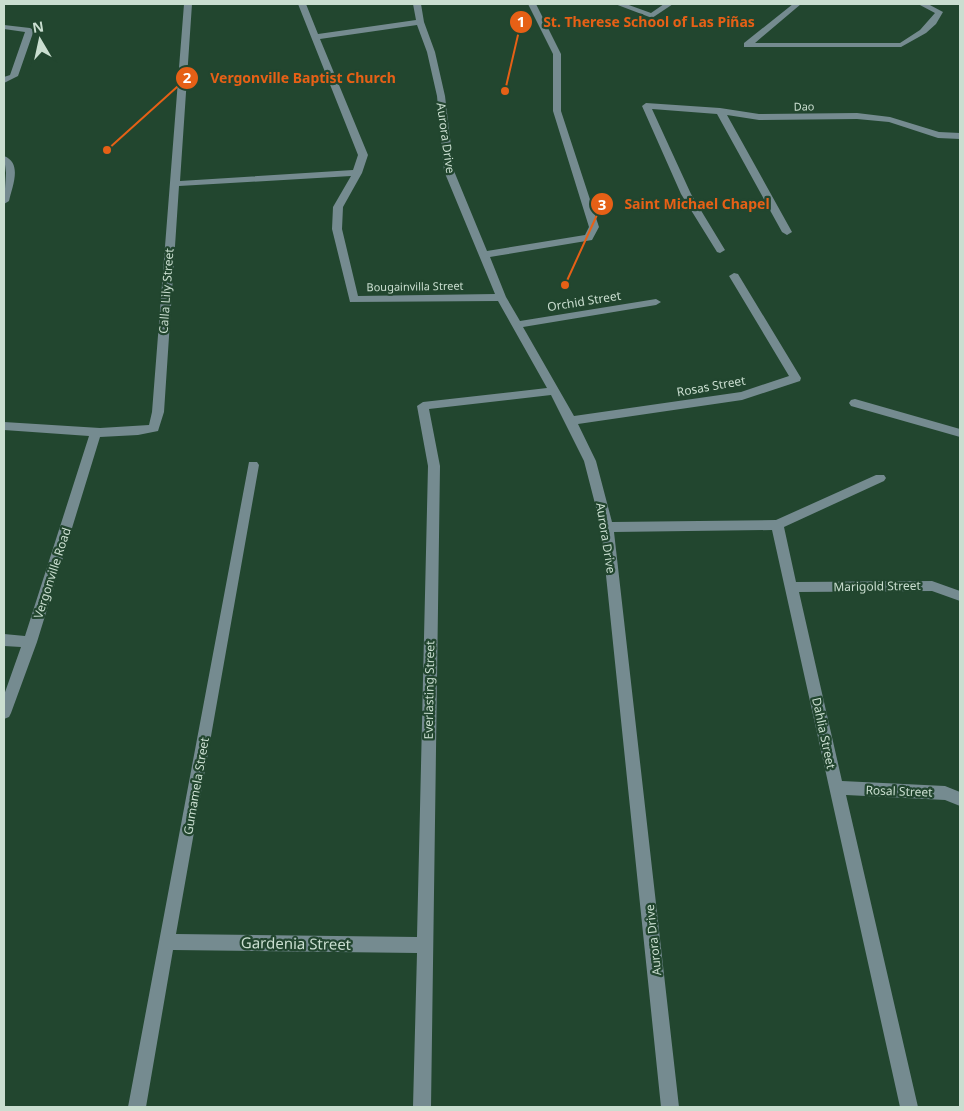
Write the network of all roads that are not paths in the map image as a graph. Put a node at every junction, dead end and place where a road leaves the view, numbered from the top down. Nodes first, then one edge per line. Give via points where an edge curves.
1 (188, 4) edge
2 (302, 4) edge
3 (417, 4) edge
4 (532, 4) edge
5 (619, 4) edge
6 (669, 4) edge
7 (797, 4) edge
8 (922, 4) edge
9 (420, 22) junction
10 (4, 27) edge
11 (317, 37) junction
12 (4, 80) edge
13 (720, 111) junction
14 (960, 136) edge
15 (7, 162) edge
16 (357, 173) junction
17 (174, 184) junction
18 (4, 201) edge
19 (787, 232) dead end
20 (720, 250) dead end
21 (483, 255) junction
22 (734, 276) dead end
23 (501, 297) junction
24 (656, 302) dead end
25 (516, 325) junction
26 (554, 392) junction
27 (855, 404) dead end
28 (571, 421) junction
29 (4, 426) edge
30 (96, 432) junction
31 (960, 433) edge
32 (253, 465) dead end
33 (880, 478) dead end
34 (777, 525) junction
35 (606, 527) junction
36 (792, 587) junction
37 (960, 596) edge
38 (4, 640) edge
39 (30, 642) junction
40 (4, 712) edge
41 (836, 788) junction
42 (960, 799) edge
43 (168, 942) junction
44 (424, 945) junction
45 (137, 1107) edge
46 (422, 1107) edge
47 (670, 1107) edge
48 (909, 1107) edge

1 - 17 street, Calla Lily Street
2 - 11 street, Bougainvilla Street
3 - 9 street, Aurora Drive
4 - 21 street via 557,54 558,111 594,227 589,238
5 - 6 street via 652,16
7 - 8 street via 747,45 901,45 937,18 939,12
9 - 11 street
9 - 21 street, Aurora Drive via 431,52 440,96 449,171
10 - 12 street via 30,30 14,76
11 - 16 street, Bougainvilla Street via 363,155
13 - 14 street, Dao via 759,117 857,116 890,120 938,135
13 - 19 street
13 - 20 street, Dao via 646,106 686,194
15 - 18 street via 11,171
16 - 17 street
16 - 23 street, Bougainvilla Street via 338,207 337,229 354,300
17 - 30 street, Calla Lily Street via 158,412 154,428 138,432
21 - 23 street, Aurora Drive
22 - 28 street, Rosas Street via 796,378 742,396
23 - 25 street, Aurora Drive
24 - 25 street, Orchid Street
25 - 26 street, Aurora Drive
26 - 28 street, Aurora Drive
26 - 44 street, Everlasting Street via 423,406 434,466
27 - 31 street
28 - 35 street, Aurora Drive via 590,461
29 - 30 street, Calla Lily Street
30 - 39 street, Vergonville Road
32 - 43 street, Gumamela Street
33 - 34 street
34 - 35 street
34 - 36 street, Dahlia Street
35 - 47 street, Aurora Drive
36 - 37 street, Marigold Street via 932,586
36 - 41 street, Dahlia Street
38 - 39 street
39 - 40 street, Vergonville Road
41 - 42 street, Rosal Street via 945,793
41 - 48 street, Dahlia Street
43 - 44 street, Gardenia Street
43 - 45 street, Gumamela Street
44 - 46 street, Everlasting Street

